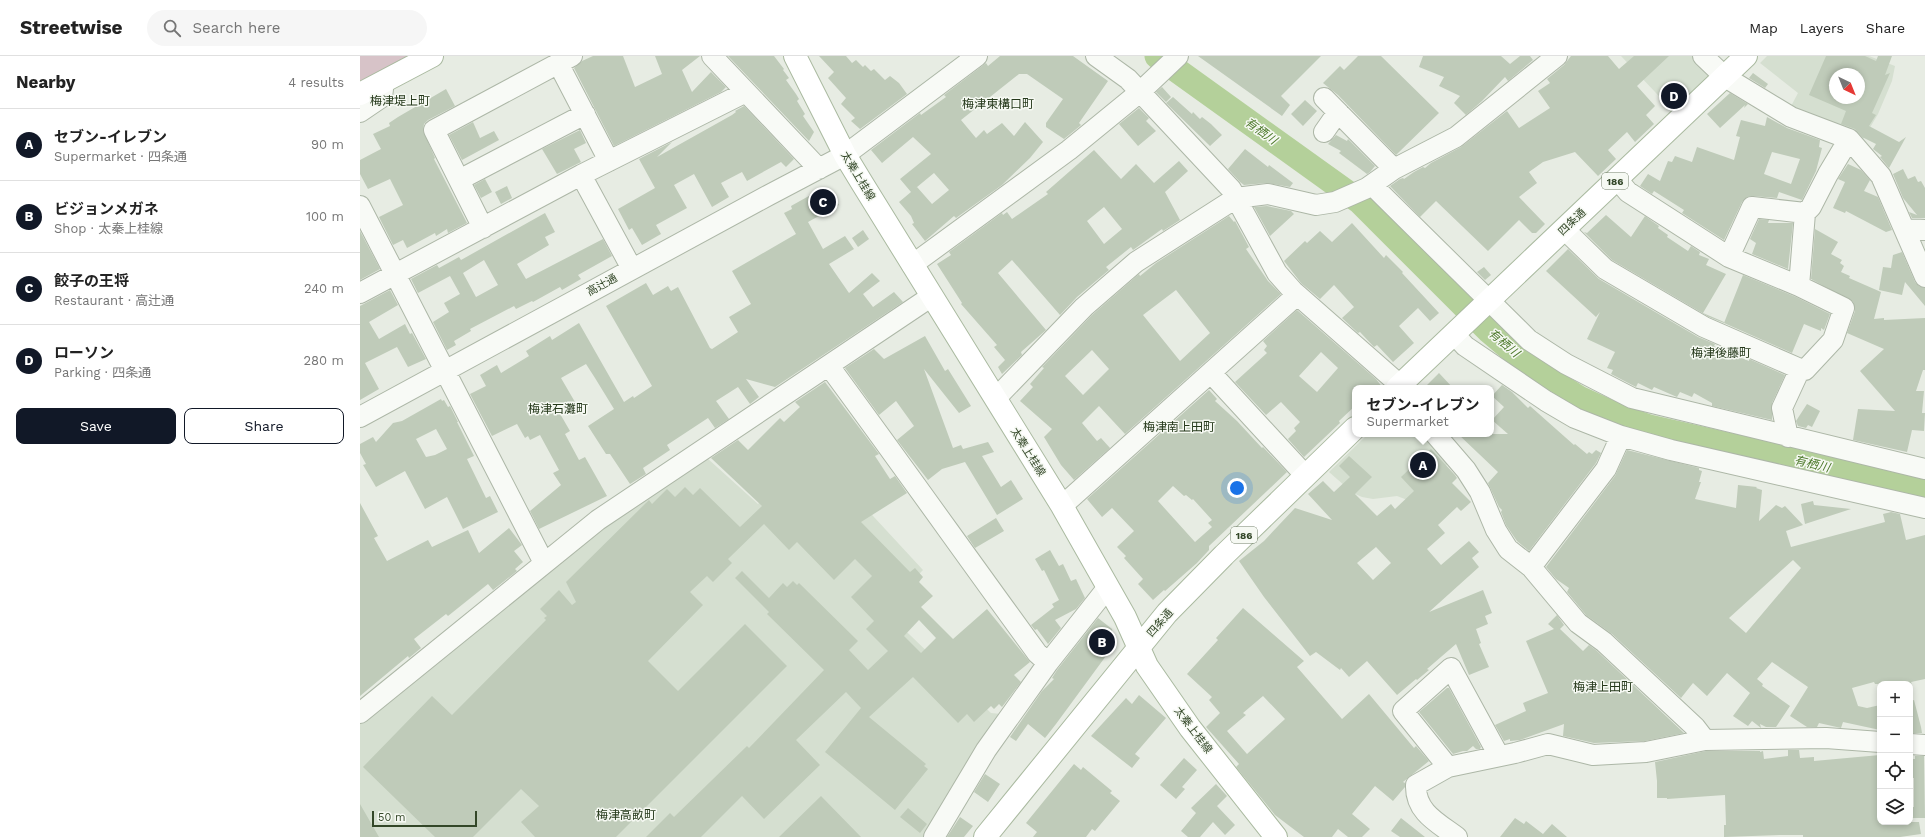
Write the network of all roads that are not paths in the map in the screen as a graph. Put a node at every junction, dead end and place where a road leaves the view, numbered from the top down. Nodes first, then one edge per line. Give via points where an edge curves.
1 (432, 56) edge
2 (712, 56) edge
3 (795, 56) edge
4 (978, 56) edge
5 (1096, 56) edge
6 (1178, 56) edge
7 (1557, 56) edge
8 (1703, 56) edge
9 (1746, 56) edge
10 (565, 60) edge
11 (1725, 77) junction
12 (384, 81) junction
13 (746, 92) junction
14 (1140, 92) junction
15 (360, 94) edge
16 (1324, 98) dead end
17 (360, 112) edge
18 (1338, 112) junction
19 (585, 114) junction
20 (1324, 132) dead end
21 (1849, 139) junction
22 (845, 155) junction
23 (609, 161) junction
24 (819, 169) junction
25 (1394, 169) junction
26 (581, 176) junction
27 (1617, 179) junction
28 (459, 180) junction
29 (1370, 186) junction
30 (1236, 198) junction
31 (360, 206) edge
32 (1805, 213) junction
33 (483, 228) junction
34 (1564, 229) junction
35 (1905, 229) junction
36 (1925, 230) edge
37 (1729, 257) junction
38 (912, 265) junction
39 (632, 269) junction
40 (395, 274) junction
41 (1925, 277) edge
42 (1799, 286) junction
43 (360, 293) edge
44 (1297, 295) junction
45 (932, 296) junction
46 (1487, 303) junction
47 (1458, 330) junction
48 (829, 366) junction
49 (1800, 369) junction
50 (444, 372) junction
51 (1211, 373) junction
52 (1396, 385) edge
53 (1400, 385) edge
54 (996, 398) junction
55 (360, 417) edge
56 (1352, 431) edge
57 (1621, 436) junction
58 (1438, 437) edge
59 (1788, 437) junction
60 (1925, 469) edge
61 (1305, 475) junction
62 (1062, 506) junction
63 (1925, 508) edge
64 (544, 563) junction
65 (1531, 567) junction
66 (1108, 587) junction
67 (1138, 648) junction
68 (1048, 663) junction
69 (361, 711) edge
70 (1705, 740) junction
71 (1877, 742) edge
72 (1913, 744) edge
73 (1925, 745) edge
74 (1499, 756) junction
75 (1448, 767) junction
76 (934, 837) edge
77 (985, 837) edge
78 (1276, 837) edge
79 (1457, 837) edge

1 - 12 main road
2 - 13 street
3 - 22 main road, 太秦上桂線
4 - 22 street, 高辻通
5 - 14 street via 1128,78
6 - 14 street
7 - 25 street via 1456,136
8 - 11 street
9 - 11 main road, 四条通 / 186
10 - 19 street
10 - 28 street via 434,130
11 - 21 street via 1791,117
11 - 27 main road, 四条通 / 186
12 - 15 main road
12 - 17 street via 382,97
13 - 23 street
13 - 24 street
14 - 30 street via 1231,189
14 - 38 street via 1069,150
16 - 18 street
18 - 20 street
18 - 25 street
19 - 23 street
19 - 28 street
21 - 32 street via 1811,207
21 - 35 street via 1881,176
22 - 24 street, 高辻通
22 - 38 main road, 太秦上桂線
23 - 26 street
24 - 39 street, 高辻通
25 - 29 street
26 - 33 street
26 - 39 street
27 - 34 main road, 四条通 / 186
27 - 37 street via 1628,192
28 - 33 street
29 - 30 street via 1335,202 1316,206 1268,194
29 - 46 street
30 - 44 street via 1277,273
30 - 54 street via 1136,262 1084,307
31 - 40 street
32 - 37 street via 1752,207
32 - 42 street
33 - 40 street
34 - 46 main road, 四条通 / 186
34 - 49 street via 1606,269 1704,327
35 - 36 street
35 - 41 street
37 - 42 street
38 - 45 main road, 太秦上桂線
39 - 50 street, 高辻通
40 - 43 street
40 - 50 street
42 - 49 street via 1844,308 1833,340 1805,370
44 - 51 street
44 - 52 street
45 - 48 street
45 - 54 main road, 太秦上桂線
46 - 47 main road, 四条通 / 186
46 - 59 street via 1529,340 1566,364 1632,398
47 - 53 main road, 四条通 / 186
47 - 57 street via 1465,346 1546,401 1575,418
48 - 64 street via 598,520
48 - 68 street via 1037,653
49 - 59 street via 1782,408
50 - 55 street, 高辻通
50 - 64 street
51 - 61 street
51 - 62 street
54 - 62 main road, 太秦上桂線
56 - 61 main road, 四条通 / 186
57 - 63 street via 1821,490
57 - 65 street via 1606,469
58 - 65 street via 1466,470 1480,492 1496,530 1508,549
59 - 60 street
61 - 67 main road, 四条通 / 186 via 1178,602
62 - 66 main road, 太秦上桂線
64 - 69 street
65 - 70 street via 1578,624 1604,642 1695,727
66 - 67 main road, 太秦上桂線 via 1125,617
66 - 68 street
67 - 77 main road, 四条通 / 186
67 - 78 main road, 太秦上桂線 via 1146,666 1190,728
68 - 76 street via 986,750
70 - 71 street via 1826,738
70 - 74 street via 1646,752 1593,755 1548,744
72 - 73 street
74 - 75 street
74 - 75 street via 1451,668 1403,711
75 - 79 street via 1416,785 1415,796 1427,814

